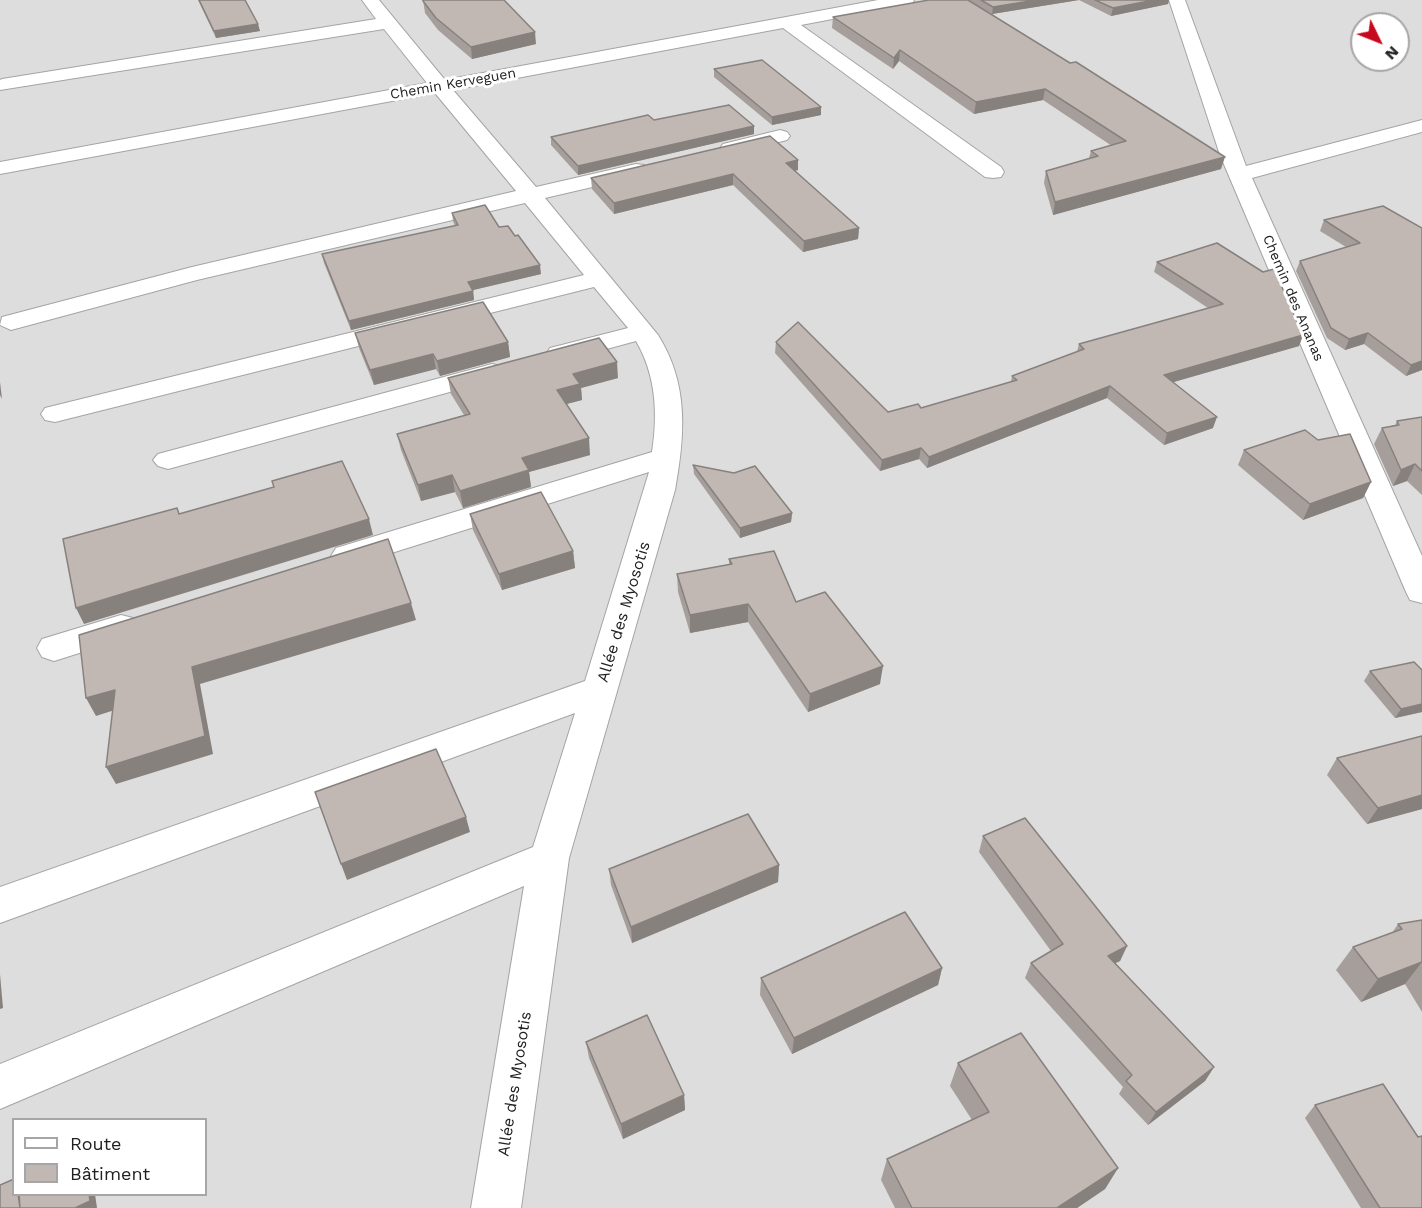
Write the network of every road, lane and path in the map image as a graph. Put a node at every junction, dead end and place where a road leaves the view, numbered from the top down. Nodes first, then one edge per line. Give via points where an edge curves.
1 (369, 0) edge
2 (1176, 0) edge
3 (896, 1) edge
4 (387, 22) junction
5 (786, 22) junction
6 (2, 85) dead end
7 (438, 87) junction
8 (1422, 126) edge
9 (780, 136) dead end
10 (713, 152) edge
11 (656, 165) edge
12 (0, 168) edge
13 (993, 172) dead end
14 (1240, 174) junction
15 (532, 194) junction
16 (599, 279) junction
17 (11, 322) dead end
18 (642, 332) junction
19 (55, 414) dead end
20 (666, 457) junction
21 (168, 460) dead end
22 (315, 566) edge
23 (1422, 592) edge
24 (144, 620) edge
25 (54, 648) dead end
26 (601, 689) junction
27 (549, 858) junction
28 (0, 905) edge
29 (0, 1087) edge
30 (496, 1208) edge

1 - 4 street, Allée des Myosotis
2 - 14 street, Chemin des Ananas
3 - 5 street, Chemin Kerveguen
4 - 6 street
4 - 7 street, Allée des Myosotis
5 - 7 street, Chemin Kerveguen
5 - 13 street
7 - 12 street, Chemin Kerveguen
7 - 15 street, Allée des Myosotis
8 - 14 street
9 - 10 street
11 - 15 street
14 - 23 street, Chemin des Ananas
15 - 16 street, Allée des Myosotis
15 - 17 street via 192,274
16 - 18 street, Allée des Myosotis
16 - 19 street
18 - 20 street, Allée des Myosotis via 659,359 668,394 670,437
18 - 21 street
20 - 22 street
20 - 26 street, Allée des Myosotis via 660,490
24 - 25 street
26 - 27 street, Allée des Myosotis
26 - 28 street
27 - 29 street
27 - 30 street, Allée des Myosotis

